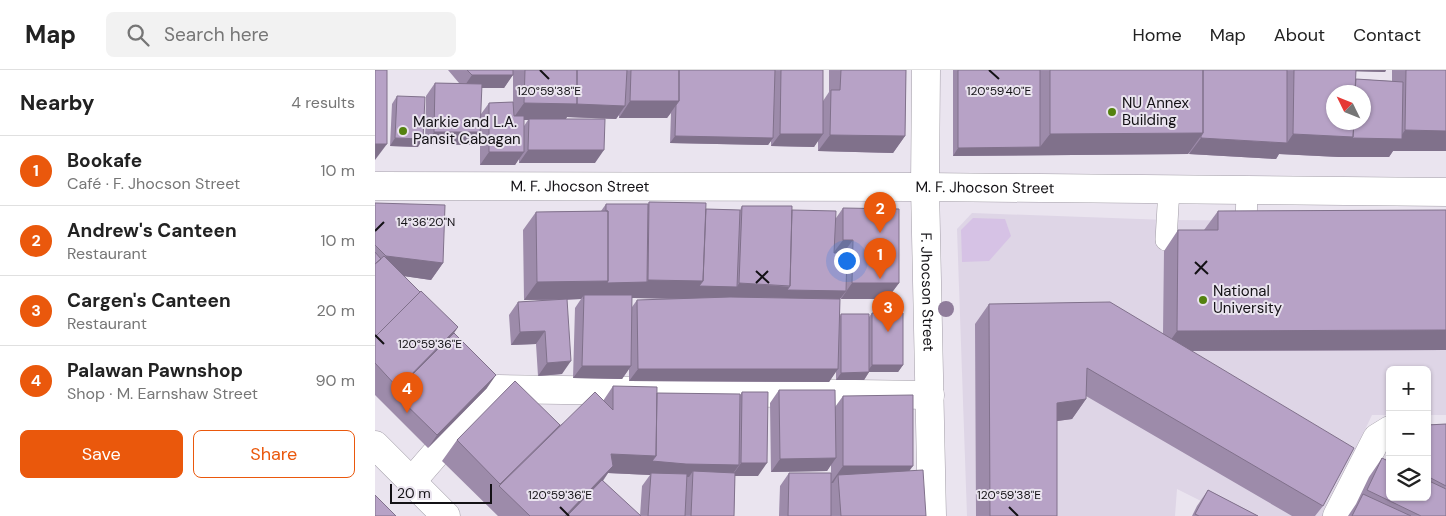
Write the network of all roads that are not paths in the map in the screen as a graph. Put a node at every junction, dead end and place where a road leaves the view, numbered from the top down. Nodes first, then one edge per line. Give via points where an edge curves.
1 (926, 70) edge
2 (375, 186) edge
3 (925, 186) junction
4 (1169, 189) junction
5 (1247, 190) junction
6 (1446, 192) edge
7 (1246, 227) edge
8 (1166, 240) dead end
9 (931, 395) junction
10 (1386, 432) edge
11 (375, 445) edge
12 (412, 482) junction
13 (447, 516) edge
14 (932, 516) edge
15 (1337, 516) edge

1 - 3 street, F. Jhocson Street
2 - 3 street, M. F. Jhocson Street
3 - 4 street, M. F. Jhocson Street
3 - 9 street, F. Jhocson Street
4 - 5 street, M. F. Jhocson Street
4 - 8 lane
5 - 6 street, M. F. Jhocson Street
5 - 7 lane
9 - 12 street via 499,389 483,398
9 - 14 street, F. Jhocson Street
10 - 15 street via 1377,438
11 - 12 street
12 - 13 street

